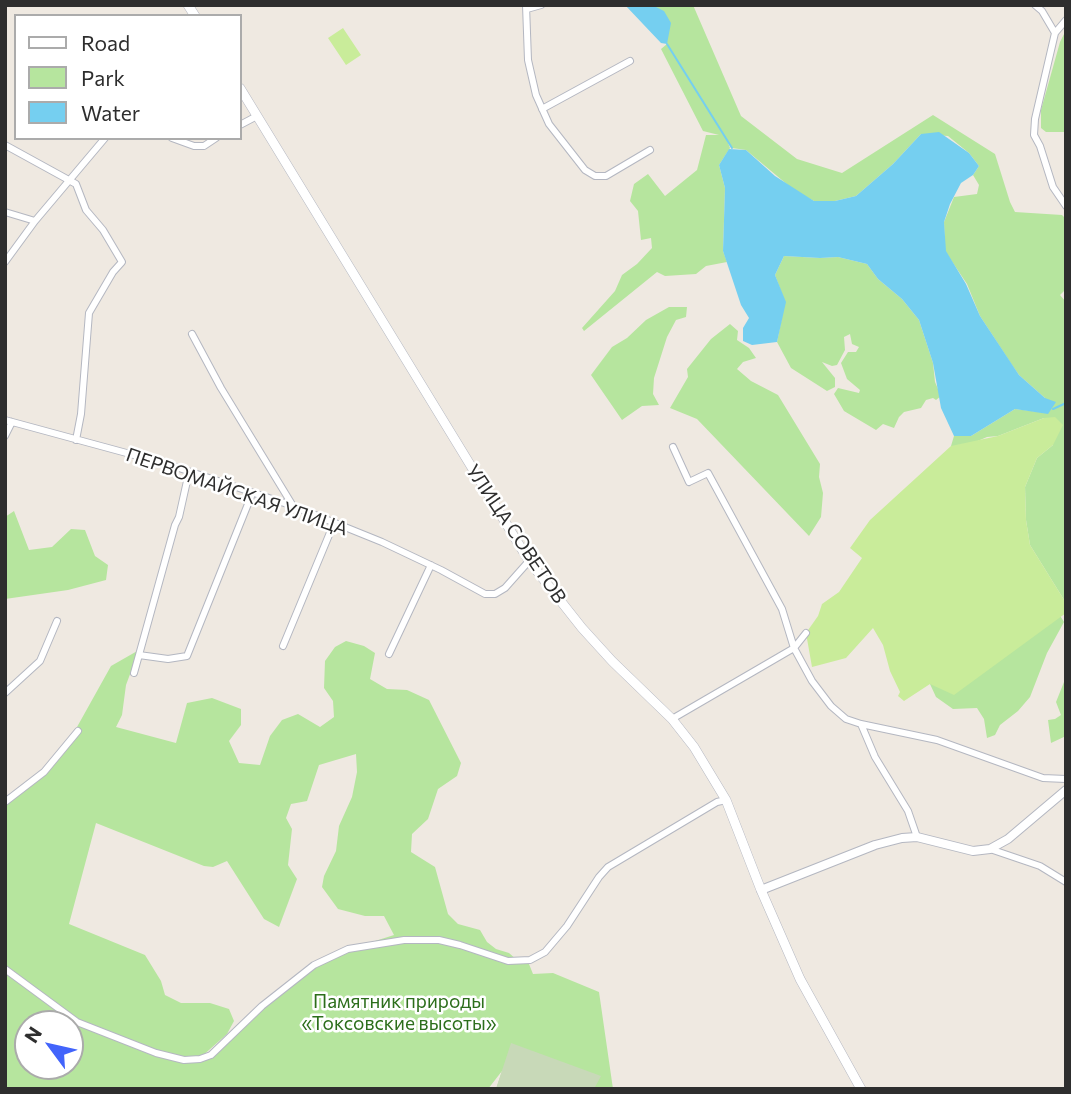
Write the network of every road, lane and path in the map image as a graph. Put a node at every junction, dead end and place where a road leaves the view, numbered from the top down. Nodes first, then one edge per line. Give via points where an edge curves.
1 (541, 5) edge
2 (1035, 5) edge
3 (527, 7) edge
4 (1066, 20) edge
5 (1055, 33) junction
6 (630, 61) dead end
7 (242, 91) edge
8 (542, 108) junction
9 (257, 116) junction
10 (242, 124) edge
11 (103, 140) edge
12 (178, 140) edge
13 (213, 140) edge
14 (5, 145) edge
15 (650, 150) dead end
16 (69, 179) junction
17 (1066, 206) edge
18 (5, 212) edge
19 (35, 221) junction
20 (5, 262) edge
21 (192, 334) dead end
22 (9, 421) edge
23 (5, 436) edge
24 (76, 440) junction
25 (673, 447) dead end
26 (189, 472) junction
27 (252, 494) junction
28 (293, 506) junction
29 (334, 523) junction
30 (529, 561) junction
31 (432, 565) junction
32 (57, 621) dead end
33 (806, 633) dead end
34 (283, 646) dead end
35 (794, 648) junction
36 (389, 654) dead end
37 (139, 655) junction
38 (134, 673) dead end
39 (5, 693) edge
40 (672, 719) junction
41 (861, 724) junction
42 (78, 731) dead end
43 (1066, 779) edge
44 (1066, 789) edge
45 (726, 800) junction
46 (5, 802) edge
47 (918, 837) junction
48 (990, 849) junction
49 (1066, 882) edge
50 (761, 890) junction
51 (5, 969) edge
52 (861, 1089) edge

1 - 3 street
2 - 5 street
3 - 8 street via 528,60
4 - 5 street
5 - 17 street via 1034,135 1053,187
6 - 8 street
7 - 9 main road, УЛИЦА СОВЕТОВ
8 - 15 street via 549,124 585,170 595,176 606,176
9 - 10 street
9 - 30 main road, УЛИЦА СОВЕТОВ
11 - 16 street
12 - 13 street via 204,146
14 - 16 street
16 - 19 street
16 - 24 street via 122,262 89,313
18 - 19 street
19 - 20 street
21 - 28 street
22 - 23 street
22 - 24 street, ПЕРВОМАЙСКАЯ УЛИЦА
24 - 26 street, ПЕРВОМАЙСКАЯ УЛИЦА
25 - 35 street via 689,482 708,473 782,609
26 - 27 street, ПЕРВОМАЙСКАЯ УЛИЦА
26 - 37 street
27 - 28 street, ПЕРВОМАЙСКАЯ УЛИЦА
27 - 37 street via 187,656
28 - 29 street, ПЕРВОМАЙСКАЯ УЛИЦА
29 - 31 street, ПЕРВОМАЙСКАЯ УЛИЦА
29 - 34 street
30 - 31 street, ПЕРВОМАЙСКАЯ УЛИЦА via 495,594 485,594
30 - 40 main road, УЛИЦА СОВЕТОВ via 591,638
31 - 36 street
32 - 39 street via 40,661
33 - 35 street
35 - 40 street
35 - 41 street via 831,706
37 - 38 street
40 - 45 main road, УЛИЦА СОВЕТОВ
41 - 43 street via 937,740 1043,778
41 - 47 street
42 - 46 street via 44,772
44 - 48 street
45 - 50 main road, УЛИЦА СОВЕТОВ
45 - 51 street via 608,867 567,926 545,952 530,960 508,961 431,940 348,949 314,965 211,1055 200,1059 156,1053 77,1022
47 - 48 street via 973,851
47 - 50 street via 875,845
48 - 49 street via 1040,866
50 - 52 main road, УЛИЦА СОВЕТОВ via 800,979

